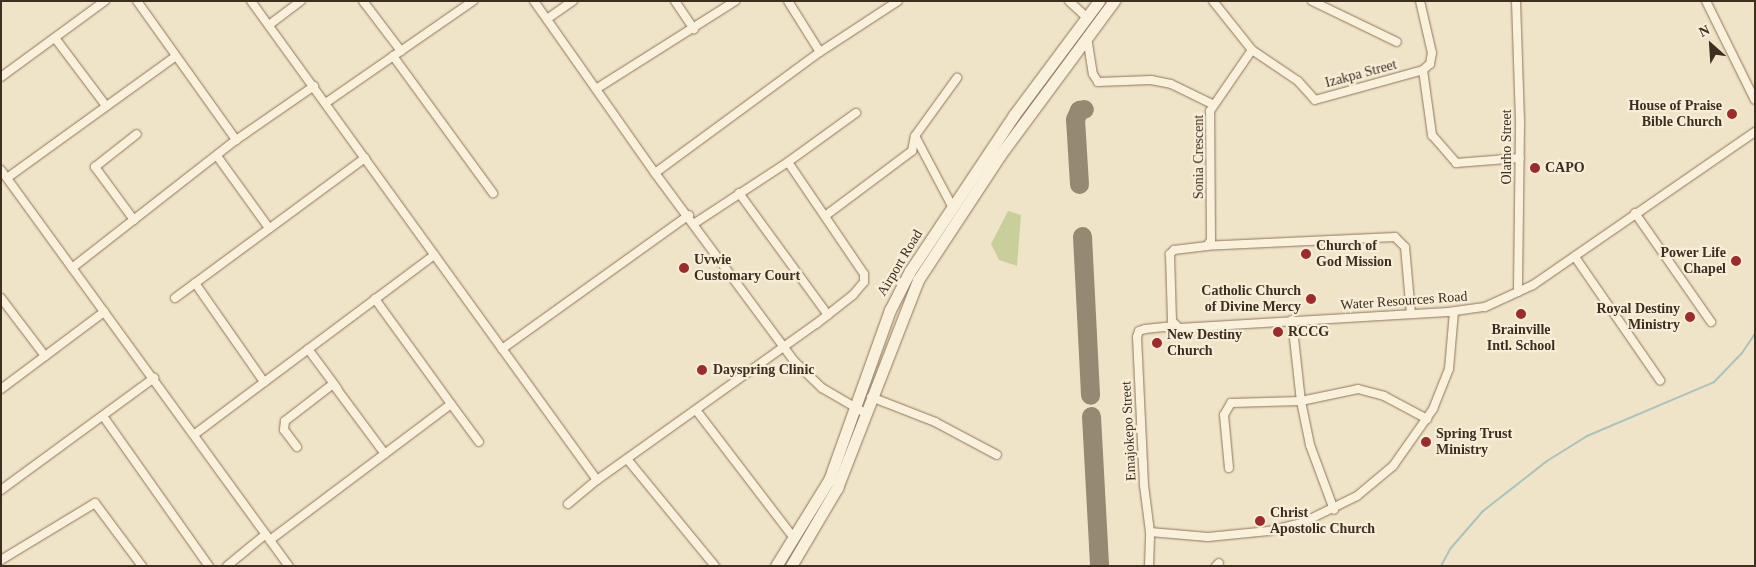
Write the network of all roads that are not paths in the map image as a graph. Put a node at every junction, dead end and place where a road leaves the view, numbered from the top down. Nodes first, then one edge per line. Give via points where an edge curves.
1 (105, 1) edge
2 (137, 1) edge
3 (251, 1) edge
4 (301, 1) edge
5 (363, 1) edge
6 (473, 1) edge
7 (534, 1) edge
8 (573, 1) edge
9 (675, 1) edge
10 (735, 1) edge
11 (788, 1) edge
12 (898, 1) edge
13 (1069, 1) edge
14 (1099, 1) edge
15 (1114, 1) edge
16 (1214, 1) edge
17 (1312, 1) edge
18 (1420, 1) edge
19 (1516, 1) edge
20 (1706, 1) edge
21 (887, 4) edge
22 (1087, 18) junction
23 (547, 20) junction
24 (268, 25) junction
25 (694, 29) junction
26 (1087, 37) junction
27 (55, 38) junction
28 (1397, 42) dead end
29 (1252, 50) junction
30 (401, 51) junction
31 (820, 52) junction
32 (176, 56) junction
33 (394, 56) junction
34 (1423, 70) junction
35 (1, 77) edge
36 (956, 78) dead end
37 (314, 86) junction
38 (596, 89) junction
39 (1755, 100) edge
40 (327, 102) junction
41 (1212, 104) junction
42 (106, 106) junction
43 (856, 113) dead end
44 (1755, 132) edge
45 (137, 134) dead end
46 (915, 136) junction
47 (236, 140) junction
48 (996, 152) junction
49 (217, 156) junction
50 (365, 158) junction
51 (1520, 158) junction
52 (788, 162) junction
53 (1, 170) edge
54 (655, 173) junction
55 (7, 178) junction
56 (493, 193) dead end
57 (739, 193) junction
58 (953, 208) junction
59 (1635, 214) junction
60 (689, 215) junction
61 (825, 216) junction
62 (134, 220) junction
63 (695, 223) junction
64 (269, 228) junction
65 (1207, 246) junction
66 (434, 255) junction
67 (1575, 257) junction
68 (72, 268) junction
69 (195, 283) junction
70 (1518, 292) junction
71 (1, 298) edge
72 (175, 298) dead end
73 (375, 299) junction
74 (104, 312) junction
75 (1454, 312) junction
76 (1411, 314) junction
77 (828, 315) junction
78 (1292, 320) junction
79 (1711, 322) dead end
80 (1174, 326) junction
81 (784, 347) junction
82 (308, 349) junction
83 (502, 349) junction
84 (45, 356) junction
85 (154, 378) junction
86 (1660, 380) dead end
87 (264, 382) junction
88 (1, 389) edge
89 (339, 391) junction
90 (872, 397) junction
91 (1301, 401) junction
92 (451, 404) junction
93 (854, 408) junction
94 (696, 410) junction
95 (865, 413) junction
96 (102, 416) junction
97 (1426, 419) junction
98 (195, 434) junction
99 (479, 442) dead end
100 (297, 447) dead end
101 (385, 454) junction
102 (997, 455) dead end
103 (627, 459) junction
104 (1229, 468) dead end
105 (597, 480) junction
106 (1, 490) edge
107 (568, 504) dead end
108 (1334, 510) junction
109 (1150, 532) junction
110 (268, 537) junction
111 (794, 538) junction
112 (1, 560) edge
113 (142, 566) edge
114 (209, 566) edge
115 (227, 566) edge
116 (289, 566) edge
117 (715, 566) edge
118 (776, 566) edge
119 (791, 566) edge
120 (1149, 566) edge

1 - 27 street
2 - 32 street
3 - 24 street
4 - 24 street
5 - 30 street
6 - 30 street
7 - 23 street
8 - 23 street
9 - 25 street
10 - 25 street
11 - 31 street
12 - 21 street
13 - 22 street
14 - 22 main road, Airport Road
15 - 26 main road, Airport Road
16 - 29 street, Izakpa Street
17 - 28 street
18 - 34 street via 1432,53 1430,64
19 - 51 street, Olarho Street
20 - 39 street
21 - 31 street
22 - 48 main road, Airport Road
23 - 38 street
24 - 37 street
25 - 38 street
26 - 41 street via 1093,74 1098,82 1151,80 1171,84
26 - 48 main road, Airport Road
27 - 35 street
27 - 42 street
29 - 34 street, Izakpa Street via 1298,82 1315,100
29 - 41 street, Sonia Crescent
30 - 33 street
31 - 54 street
32 - 42 street
32 - 47 street
33 - 40 street
33 - 56 street
34 - 51 street via 1432,135 1456,163
36 - 46 street
37 - 40 street
37 - 47 street
38 - 54 street
40 - 50 street
41 - 65 street, Sonia Crescent via 1212,240
42 - 55 street
43 - 52 street
44 - 59 street, Water Resources Road
45 - 62 street via 94,166
46 - 58 street
46 - 61 street via 912,151
47 - 49 street
48 - 58 main road, Airport Road
48 - 90 main road, Airport Road via 918,280
49 - 62 street
49 - 64 street
50 - 64 street
50 - 66 street
51 - 70 street, Olarho Street
52 - 57 street
52 - 61 street
53 - 55 street
54 - 60 street
55 - 68 street
57 - 63 street
57 - 77 street
58 - 93 main road, Airport Road via 910,271 890,310
59 - 67 street, Water Resources Road
59 - 79 street
60 - 63 street
60 - 83 street
61 - 77 street via 864,274 864,282 853,295
62 - 68 street
63 - 81 street
64 - 69 street
65 - 76 street via 1395,237 1405,247
65 - 80 street via 1174,250 1170,254
66 - 73 street
66 - 83 street
67 - 70 street, Water Resources Road
67 - 86 street
68 - 74 street
69 - 72 street
69 - 87 street
70 - 75 street, Water Resources Road via 1485,307
71 - 84 street
73 - 82 street
73 - 92 street
74 - 84 street
74 - 85 street
75 - 76 street, Water Resources Road
75 - 97 street via 1449,369
76 - 78 street, Water Resources Road
77 - 81 street
78 - 80 street, Water Resources Road
78 - 91 street
80 - 109 street, Emajokepo Street via 1145,329 1136,336 1144,485
81 - 93 street via 822,388
81 - 94 street
82 - 87 street
82 - 89 street
83 - 105 street
84 - 88 street
85 - 96 street
85 - 98 street
87 - 98 street
89 - 100 street via 333,384 285,421 284,430
89 - 101 street
90 - 95 main road, Airport Road
90 - 102 street via 935,422
91 - 97 street via 1358,390 1384,396
91 - 104 street via 1231,403 1224,416
91 - 108 street via 1310,444
92 - 99 street
92 - 101 street
93 - 95 street
93 - 111 main road, Airport Road via 829,480
94 - 103 street
94 - 111 street
95 - 119 main road, Airport Road via 837,488
96 - 106 street
96 - 114 street
97 - 108 street via 1393,466 1357,496
98 - 110 street
101 - 110 street
103 - 105 street
103 - 117 street
105 - 107 street
108 - 109 street via 1302,523 1242,534 1208,537
109 - 120 street, Emajokepo Street
110 - 115 street
110 - 116 street
111 - 118 main road, Airport Road
112 - 113 street via 95,503

